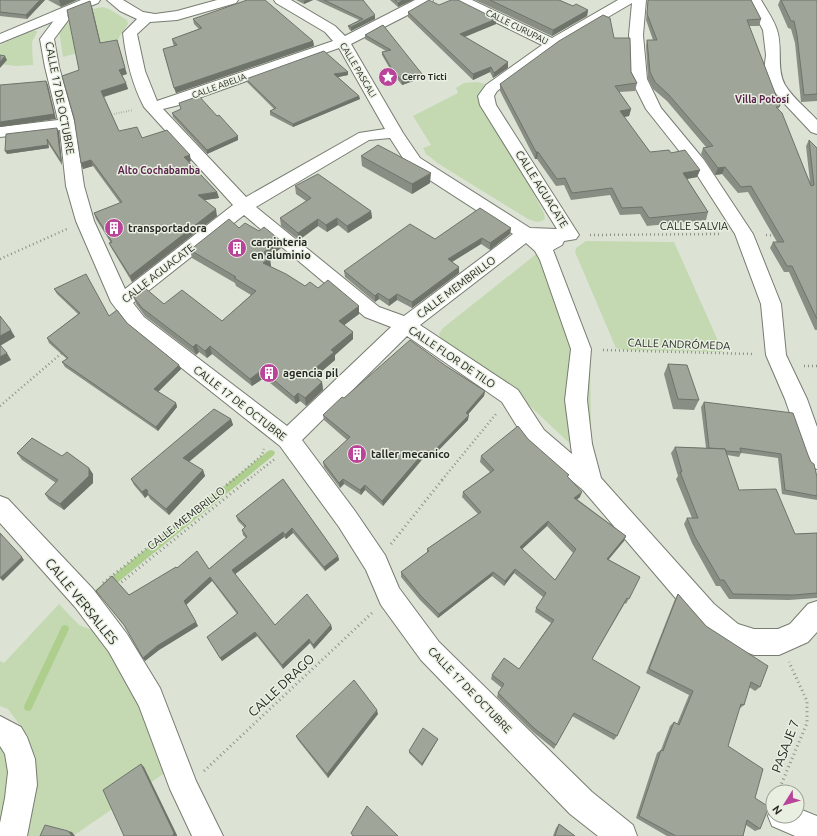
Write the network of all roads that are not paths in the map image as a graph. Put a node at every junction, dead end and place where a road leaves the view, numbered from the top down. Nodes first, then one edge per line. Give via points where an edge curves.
1 (93, 0) edge
2 (114, 0) edge
3 (231, 0) edge
4 (281, 0) edge
5 (426, 0) edge
6 (461, 0) edge
7 (628, 0) edge
8 (639, 0) edge
9 (754, 0) edge
10 (60, 14) junction
11 (147, 18) junction
12 (0, 39) edge
13 (343, 42) junction
14 (552, 44) junction
15 (152, 107) junction
16 (67, 124) junction
17 (817, 129) edge
18 (0, 132) edge
19 (395, 133) junction
20 (365, 136) junction
21 (414, 162) junction
22 (244, 206) junction
23 (526, 234) junction
24 (570, 235) junction
25 (542, 247) junction
26 (121, 302) junction
27 (406, 325) junction
28 (284, 437) junction
29 (817, 459) edge
30 (591, 483) junction
31 (0, 506) edge
32 (817, 613) edge
33 (0, 730) edge
34 (805, 824) edge
35 (817, 831) edge
36 (12, 836) edge
37 (208, 836) edge
38 (622, 836) edge

1 - 10 street
2 - 11 street
3 - 11 street via 179,14
4 - 13 street, CALLE PASCALI via 330,29
5 - 13 street, CALLE ABELIA
6 - 14 street, CALLE CURUPAU
7 - 14 street, CALLE AGUACATE
8 - 29 street via 636,35 639,78 654,109 698,164 744,234 771,304 776,355 796,399
9 - 17 street via 770,30 774,56 772,71 778,86
10 - 12 street
10 - 16 street, CALLE 17 DE OCTUBRE via 62,19 47,39
11 - 15 street, CALLE FLOR DE TILO via 130,33 144,94
13 - 15 street, CALLE ABELIA via 173,102
13 - 19 street, CALLE PASCALI
14 - 24 street, CALLE AGUACATE via 491,88 486,96 488,105
15 - 22 street, CALLE FLOR DE TILO
16 - 18 street
16 - 26 street, CALLE 17 DE OCTUBRE via 76,186 85,221
19 - 20 street, CALLE AGUACATE
19 - 21 street, CALLE PASCALI
20 - 21 street, CALLE PASCALI
20 - 22 street, CALLE AGUACATE
21 - 23 street, CALLE PASCALI
22 - 26 street, CALLE AGUACATE
22 - 27 street, CALLE FLOR DE TILO via 372,312
23 - 24 street
23 - 25 street, CALLE PASCALI
23 - 27 street, CALLE MEMBRILLO
24 - 25 street, CALLE AGUACATE
25 - 30 street via 581,349 576,400 581,444
26 - 28 street, CALLE 17 DE OCTUBRE via 137,322
27 - 28 street, CALLE MEMBRILLO
27 - 30 street, CALLE FLOR DE TILO via 510,396 536,437
28 - 38 street, CALLE 17 DE OCTUBRE via 347,518 376,563 390,596 430,651 581,803
30 - 32 street, CALLE FLOR DE TILO via 705,613 730,634 754,642 779,642 799,633
31 - 37 street, CALLE VERSALLES via 87,603 118,643 150,698 185,789
33 - 36 street via 10,736 21,757 22,792
34 - 35 street

